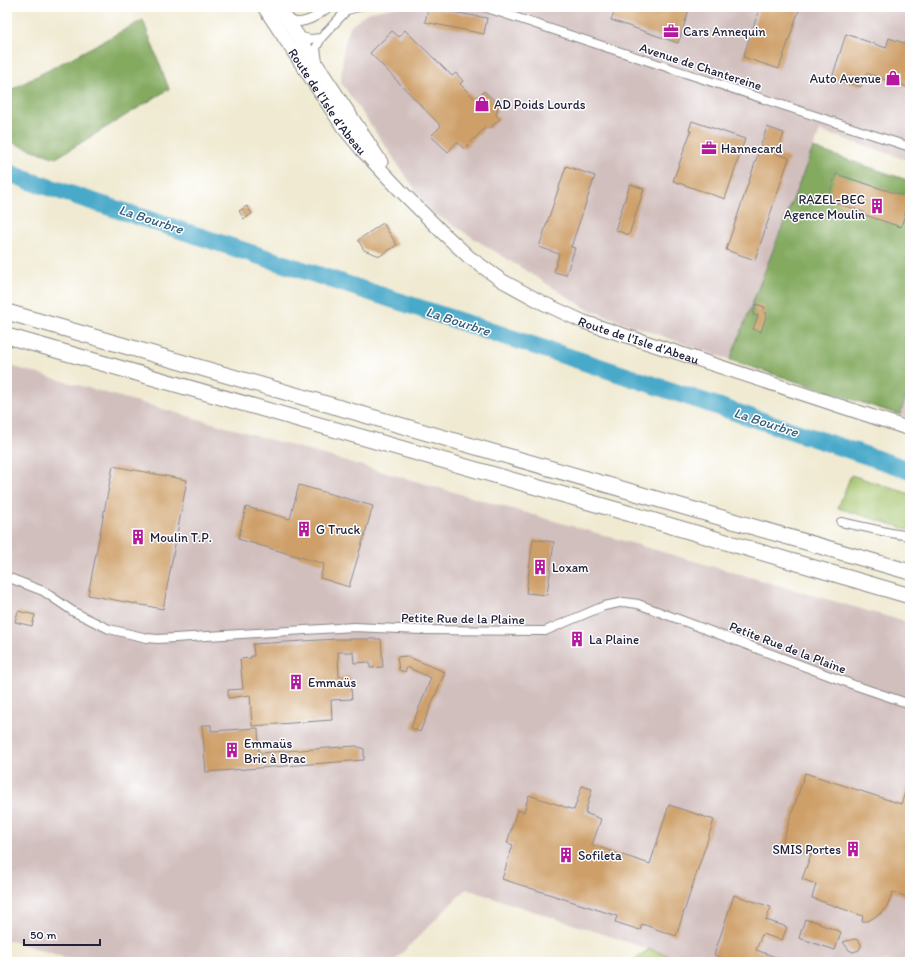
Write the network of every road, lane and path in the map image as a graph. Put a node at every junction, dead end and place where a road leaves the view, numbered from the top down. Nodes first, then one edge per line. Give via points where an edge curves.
1 (264, 7) edge
2 (329, 7) edge
3 (359, 7) edge
4 (484, 7) edge
5 (347, 9) edge
6 (283, 12) edge
7 (271, 19) junction
8 (308, 20) junction
9 (299, 37) junction
10 (321, 38) junction
11 (300, 62) junction
12 (319, 66) junction
13 (910, 147) edge
14 (400, 190) junction
15 (7, 312) edge
16 (7, 336) edge
17 (910, 429) edge
18 (842, 522) dead end
19 (910, 536) edge
20 (910, 572) edge
21 (7, 576) edge
22 (910, 596) edge
23 (910, 704) edge

1 - 7 main road, Route de l'Isle d'Abeau
2 - 8 street
3 - 5 street
4 - 13 street, Avenue de Chantereine
5 - 10 street
6 - 8 street via 296,22
6 - 9 main road, Route de l'Isle d'Abeau
7 - 9 street
7 - 11 main road, Route de l'Isle d'Abeau
8 - 9 street via 301,28
9 - 10 street
9 - 11 street
9 - 12 main road, Route de l'Isle d'Abeau
10 - 12 street via 316,48
11 - 14 main road, Route de l'Isle d'Abeau via 343,127
12 - 14 main road, Route de l'Isle d'Abeau
14 - 17 main road, Route de l'Isle d'Abeau via 470,257 501,280 543,303 584,322
15 - 20 highway
16 - 22 highway
18 - 19 street
21 - 23 street, Petite Rue de la Plaine via 43,591 74,612 109,629 158,639 354,627 545,631 604,606 624,602 638,604

